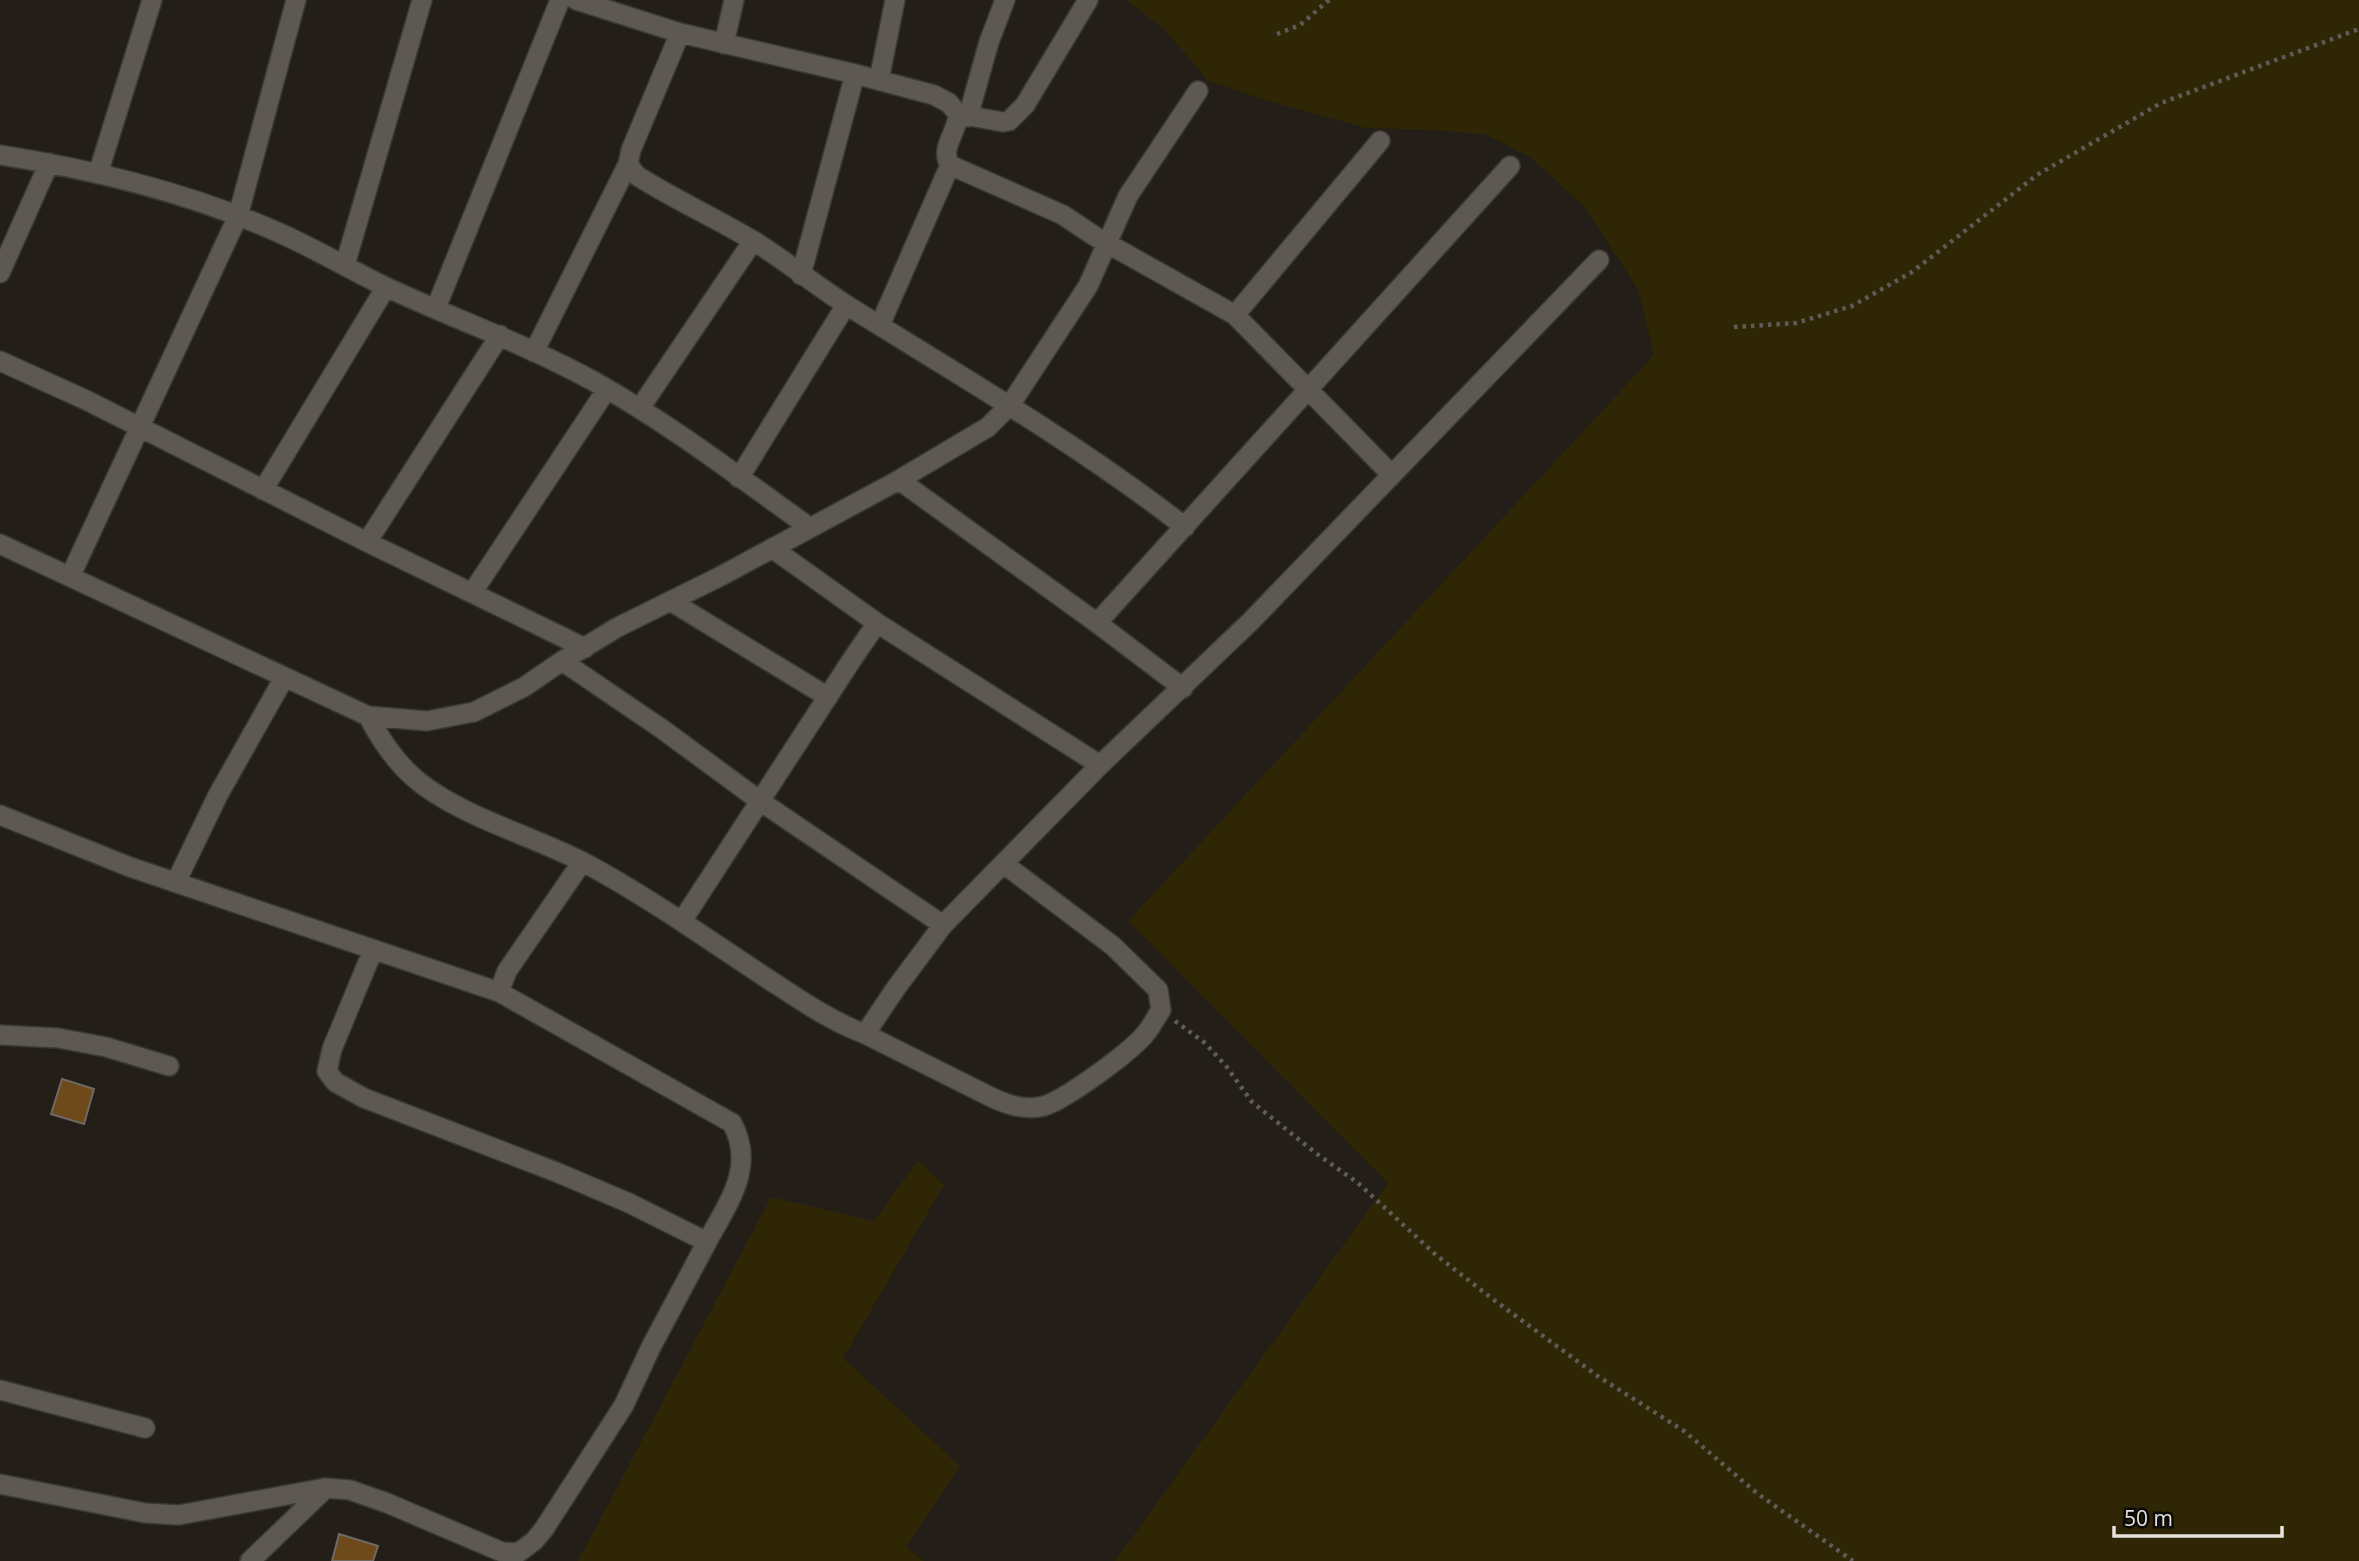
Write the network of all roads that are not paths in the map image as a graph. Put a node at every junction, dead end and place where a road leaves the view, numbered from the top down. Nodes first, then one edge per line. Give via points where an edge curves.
1 (152, 0) edge
2 (296, 0) edge
3 (422, 0) edge
4 (560, 0) edge
5 (576, 0) edge
6 (734, 0) edge
7 (895, 0) edge
8 (1004, 0) edge
9 (1088, 0) edge
10 (680, 33) junction
11 (724, 44) junction
12 (855, 74) junction
13 (879, 80) junction
14 (1198, 91) dead end
15 (963, 116) junction
16 (1380, 141) dead end
17 (0, 155) edge
18 (49, 163) junction
19 (628, 164) junction
20 (950, 165) junction
21 (1510, 166) dead end
22 (98, 174) junction
23 (238, 216) junction
24 (753, 240) junction
25 (1108, 244) junction
26 (1599, 260) dead end
27 (345, 265) junction
28 (0, 273) edge
29 (801, 275) junction
30 (386, 287) junction
31 (846, 305) junction
32 (436, 308) junction
33 (1236, 315) junction
34 (880, 325) junction
35 (500, 335) junction
36 (534, 352) junction
37 (0, 360) edge
38 (607, 389) junction
39 (1308, 390) junction
40 (1010, 405) junction
41 (640, 408) junction
42 (139, 427) junction
43 (1391, 474) junction
44 (739, 478) junction
45 (899, 480) junction
46 (263, 491) junction
47 (809, 527) junction
48 (1185, 527) junction
49 (367, 542) junction
50 (0, 544) edge
51 (772, 548) junction
52 (70, 577) junction
53 (472, 593) junction
54 (672, 602) junction
55 (1097, 623) junction
56 (877, 624) junction
57 (585, 648) junction
58 (562, 661) junction
59 (284, 678) junction
60 (1183, 688) junction
61 (828, 697) junction
62 (368, 716) junction
63 (1100, 765) junction
64 (760, 801) junction
65 (0, 815) edge
66 (582, 862) junction
67 (1004, 864) junction
68 (176, 882) junction
69 (682, 921) junction
70 (943, 925) junction
71 (373, 950) junction
72 (499, 992) junction
73 (865, 1034) junction
74 (0, 1035) edge
75 (169, 1066) dead end
76 (707, 1242) junction
77 (0, 1390) edge
78 (145, 1428) dead end
79 (0, 1484) edge
80 (325, 1488) junction
81 (250, 1561) edge

1 - 22 street
2 - 23 street
3 - 27 street
4 - 32 street
5 - 10 street
6 - 11 street
7 - 13 street
8 - 15 street
9 - 15 street via 1016,116 1003,122
10 - 11 street
10 - 19 street
11 - 12 street
12 - 13 street
12 - 29 street
13 - 15 street via 934,95
14 - 25 street via 1128,196
15 - 20 street via 946,152
16 - 33 street
17 - 18 street
18 - 22 street
18 - 28 street
19 - 24 street via 660,191
19 - 36 street
20 - 25 street via 1063,215
20 - 34 street
21 - 39 street
22 - 23 street
23 - 27 street
23 - 42 street
24 - 29 street
24 - 41 street
25 - 33 street
25 - 40 street via 1088,286
26 - 43 street
27 - 30 street
29 - 31 street
30 - 32 street
30 - 46 street
31 - 34 street
31 - 44 street
32 - 35 street
33 - 39 street
34 - 40 street
35 - 36 street
35 - 49 street
36 - 38 street
37 - 42 street
38 - 41 street
38 - 53 street
39 - 43 street
39 - 48 street
40 - 45 street via 988,426
40 - 48 street via 1110,470
41 - 44 street
42 - 46 street
42 - 52 street
43 - 60 street
44 - 47 street
45 - 47 street
45 - 55 street
46 - 49 street
47 - 51 street
48 - 55 street
49 - 53 street
50 - 52 street
51 - 54 street
51 - 56 street
52 - 59 street
53 - 57 street
54 - 57 street
54 - 61 street
55 - 60 street
56 - 61 street
56 - 63 street
57 - 58 street
58 - 62 street via 474,712 428,721
58 - 64 street
59 - 62 street
59 - 68 street via 218,795
60 - 63 street
61 - 64 street
62 - 66 street via 384,745 433,793
63 - 67 street
64 - 69 street
64 - 70 street
65 - 68 street
66 - 69 street
66 - 72 street via 507,971
67 - 70 street
67 - 73 street via 1113,946 1158,990 1161,1010 1146,1033 1062,1097 1027,1108 1008,1105
68 - 71 street
69 - 73 street via 805,1004
70 - 73 street
71 - 72 street
71 - 76 street via 332,1049 327,1071 335,1082 364,1098 629,1203
72 - 76 street via 732,1123 739,1137 741,1177
74 - 75 street via 58,1038
76 - 80 street via 624,1405 544,1529 519,1553 502,1552 350,1490
77 - 78 street
79 - 80 street via 145,1513 179,1515
80 - 81 street

